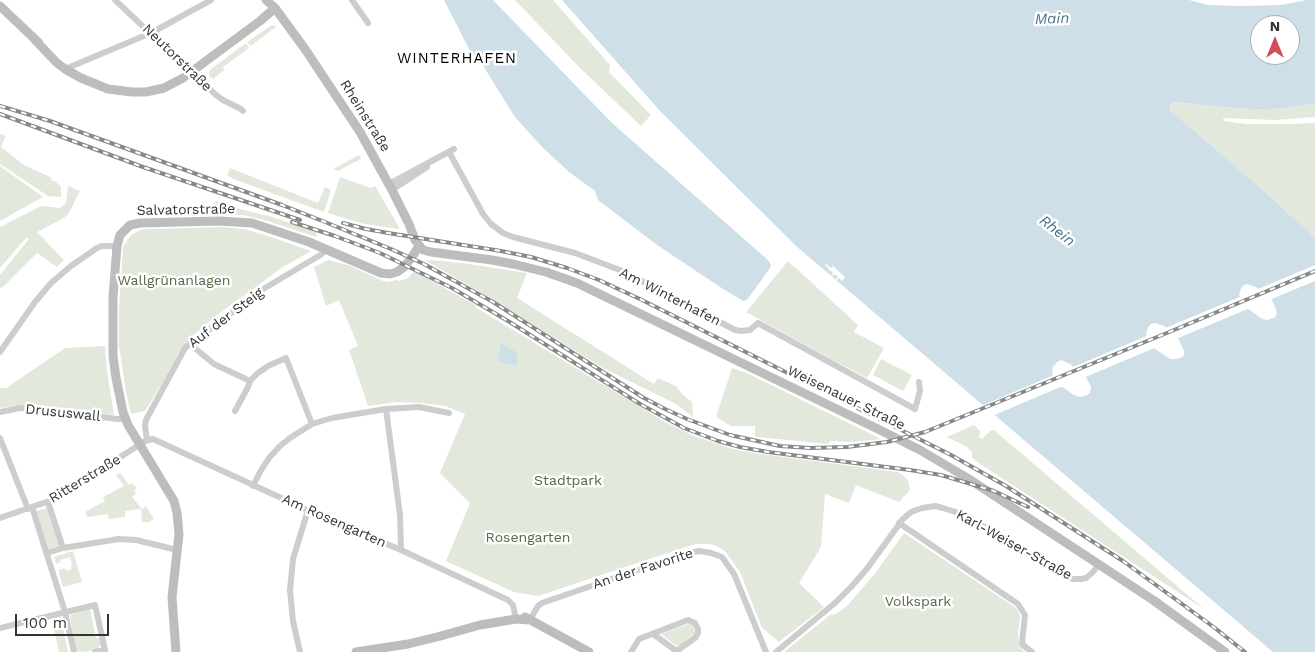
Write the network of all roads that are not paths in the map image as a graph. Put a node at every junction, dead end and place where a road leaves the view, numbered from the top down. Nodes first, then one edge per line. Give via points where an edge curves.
1 (115, 0) edge
2 (211, 0) edge
3 (266, 0) edge
4 (352, 0) edge
5 (274, 4) edge
6 (0, 6) edge
7 (368, 24) dead end
8 (152, 33) junction
9 (68, 68) junction
10 (192, 72) junction
11 (243, 111) dead end
12 (391, 187) junction
13 (117, 246) junction
14 (419, 246) junction
15 (327, 249) junction
16 (190, 344) junction
17 (0, 352) edge
18 (250, 381) junction
19 (919, 382) dead end
20 (386, 410) junction
21 (235, 411) dead end
22 (0, 412) edge
23 (448, 413) dead end
24 (125, 419) junction
25 (312, 424) junction
26 (0, 438) edge
27 (147, 440) junction
28 (139, 445) junction
29 (253, 486) junction
30 (48, 502) junction
31 (30, 508) junction
32 (308, 510) junction
33 (0, 518) edge
34 (899, 523) junction
35 (64, 548) junction
36 (177, 550) junction
37 (400, 550) junction
38 (47, 553) junction
39 (1098, 565) junction
40 (65, 612) junction
41 (516, 617) junction
42 (530, 620) junction
43 (0, 628) edge
44 (653, 634) junction
45 (370, 651) edge
46 (74, 652) edge
47 (95, 652) edge
48 (176, 652) edge
49 (300, 652) edge
50 (356, 652) edge
51 (589, 652) edge
52 (631, 652) edge
53 (766, 652) edge
54 (776, 652) edge
55 (1032, 652) edge
56 (1225, 652) edge

1 - 8 street, Neutorstraße
2 - 8 street
3 - 5 street, Rheinstraße
4 - 7 street
5 - 10 street via 260,21
5 - 12 street, Rheinstraße via 346,110
6 - 9 street
8 - 9 street
8 - 10 street, Neutorstraße
9 - 10 street via 132,92 164,88
10 - 11 street, Neutorstraße via 223,100
12 - 14 street, Rheinstraße
12 - 19 street, Am Winterhafen via 408,173 451,151 482,214 503,233 575,253 625,272 735,330 750,330 758,323 915,409
13 - 15 street, Salvatorstraße via 122,231 135,223 219,222 252,224
13 - 17 street via 97,248 51,283
13 - 24 street, Salvatorstraße via 113,356
14 - 15 street, Salvatorstraße via 404,267 390,274
14 - 39 street, Weisenauer Straße via 431,252 492,260 546,272 604,295 920,450
15 - 16 street, Auf der Steig via 260,292
16 - 18 street via 214,364
16 - 27 street, Auf der Steig via 178,358 146,420
18 - 21 street
18 - 25 street via 268,366 286,358
20 - 23 street via 419,407
20 - 25 street
20 - 37 street via 400,515
22 - 24 street, Drususwall via 40,409
24 - 28 street, Salvatorstraße
25 - 29 street via 280,446
26 - 31 street
27 - 28 street
27 - 29 street, Am Rosengarten via 153,439
28 - 30 street, Ritterstraße
28 - 36 street, Salvatorstraße via 174,501 179,525
29 - 32 street, Am Rosengarten
30 - 31 street, Ritterstraße
30 - 35 street
31 - 33 street, Ritterstraße
31 - 38 street
32 - 37 street, Am Rosengarten
32 - 49 street via 295,551 290,585 294,629
34 - 39 street, Karl-Weiser-Straße via 915,510 943,508 973,520 1073,579 1086,578
34 - 54 street, Karl-Weiser-Straße via 852,587
34 - 55 street via 1018,604 1025,615 1022,641
35 - 36 street via 120,539
35 - 38 street
36 - 48 street, Salvatorstraße via 172,597
37 - 41 street, Am Rosengarten via 508,600
38 - 40 street
39 - 56 street, Weisenauer Straße
40 - 43 street
40 - 46 street
40 - 47 street via 95,604 105,650
41 - 42 street via 524,616
41 - 45 street via 502,616 437,637
42 - 51 street
42 - 53 street, An der Favorite via 542,603 699,551 722,557 734,574
44 - 44 street via 688,620 695,622 698,633 678,650
44 - 52 street via 638,639
45 - 50 street

